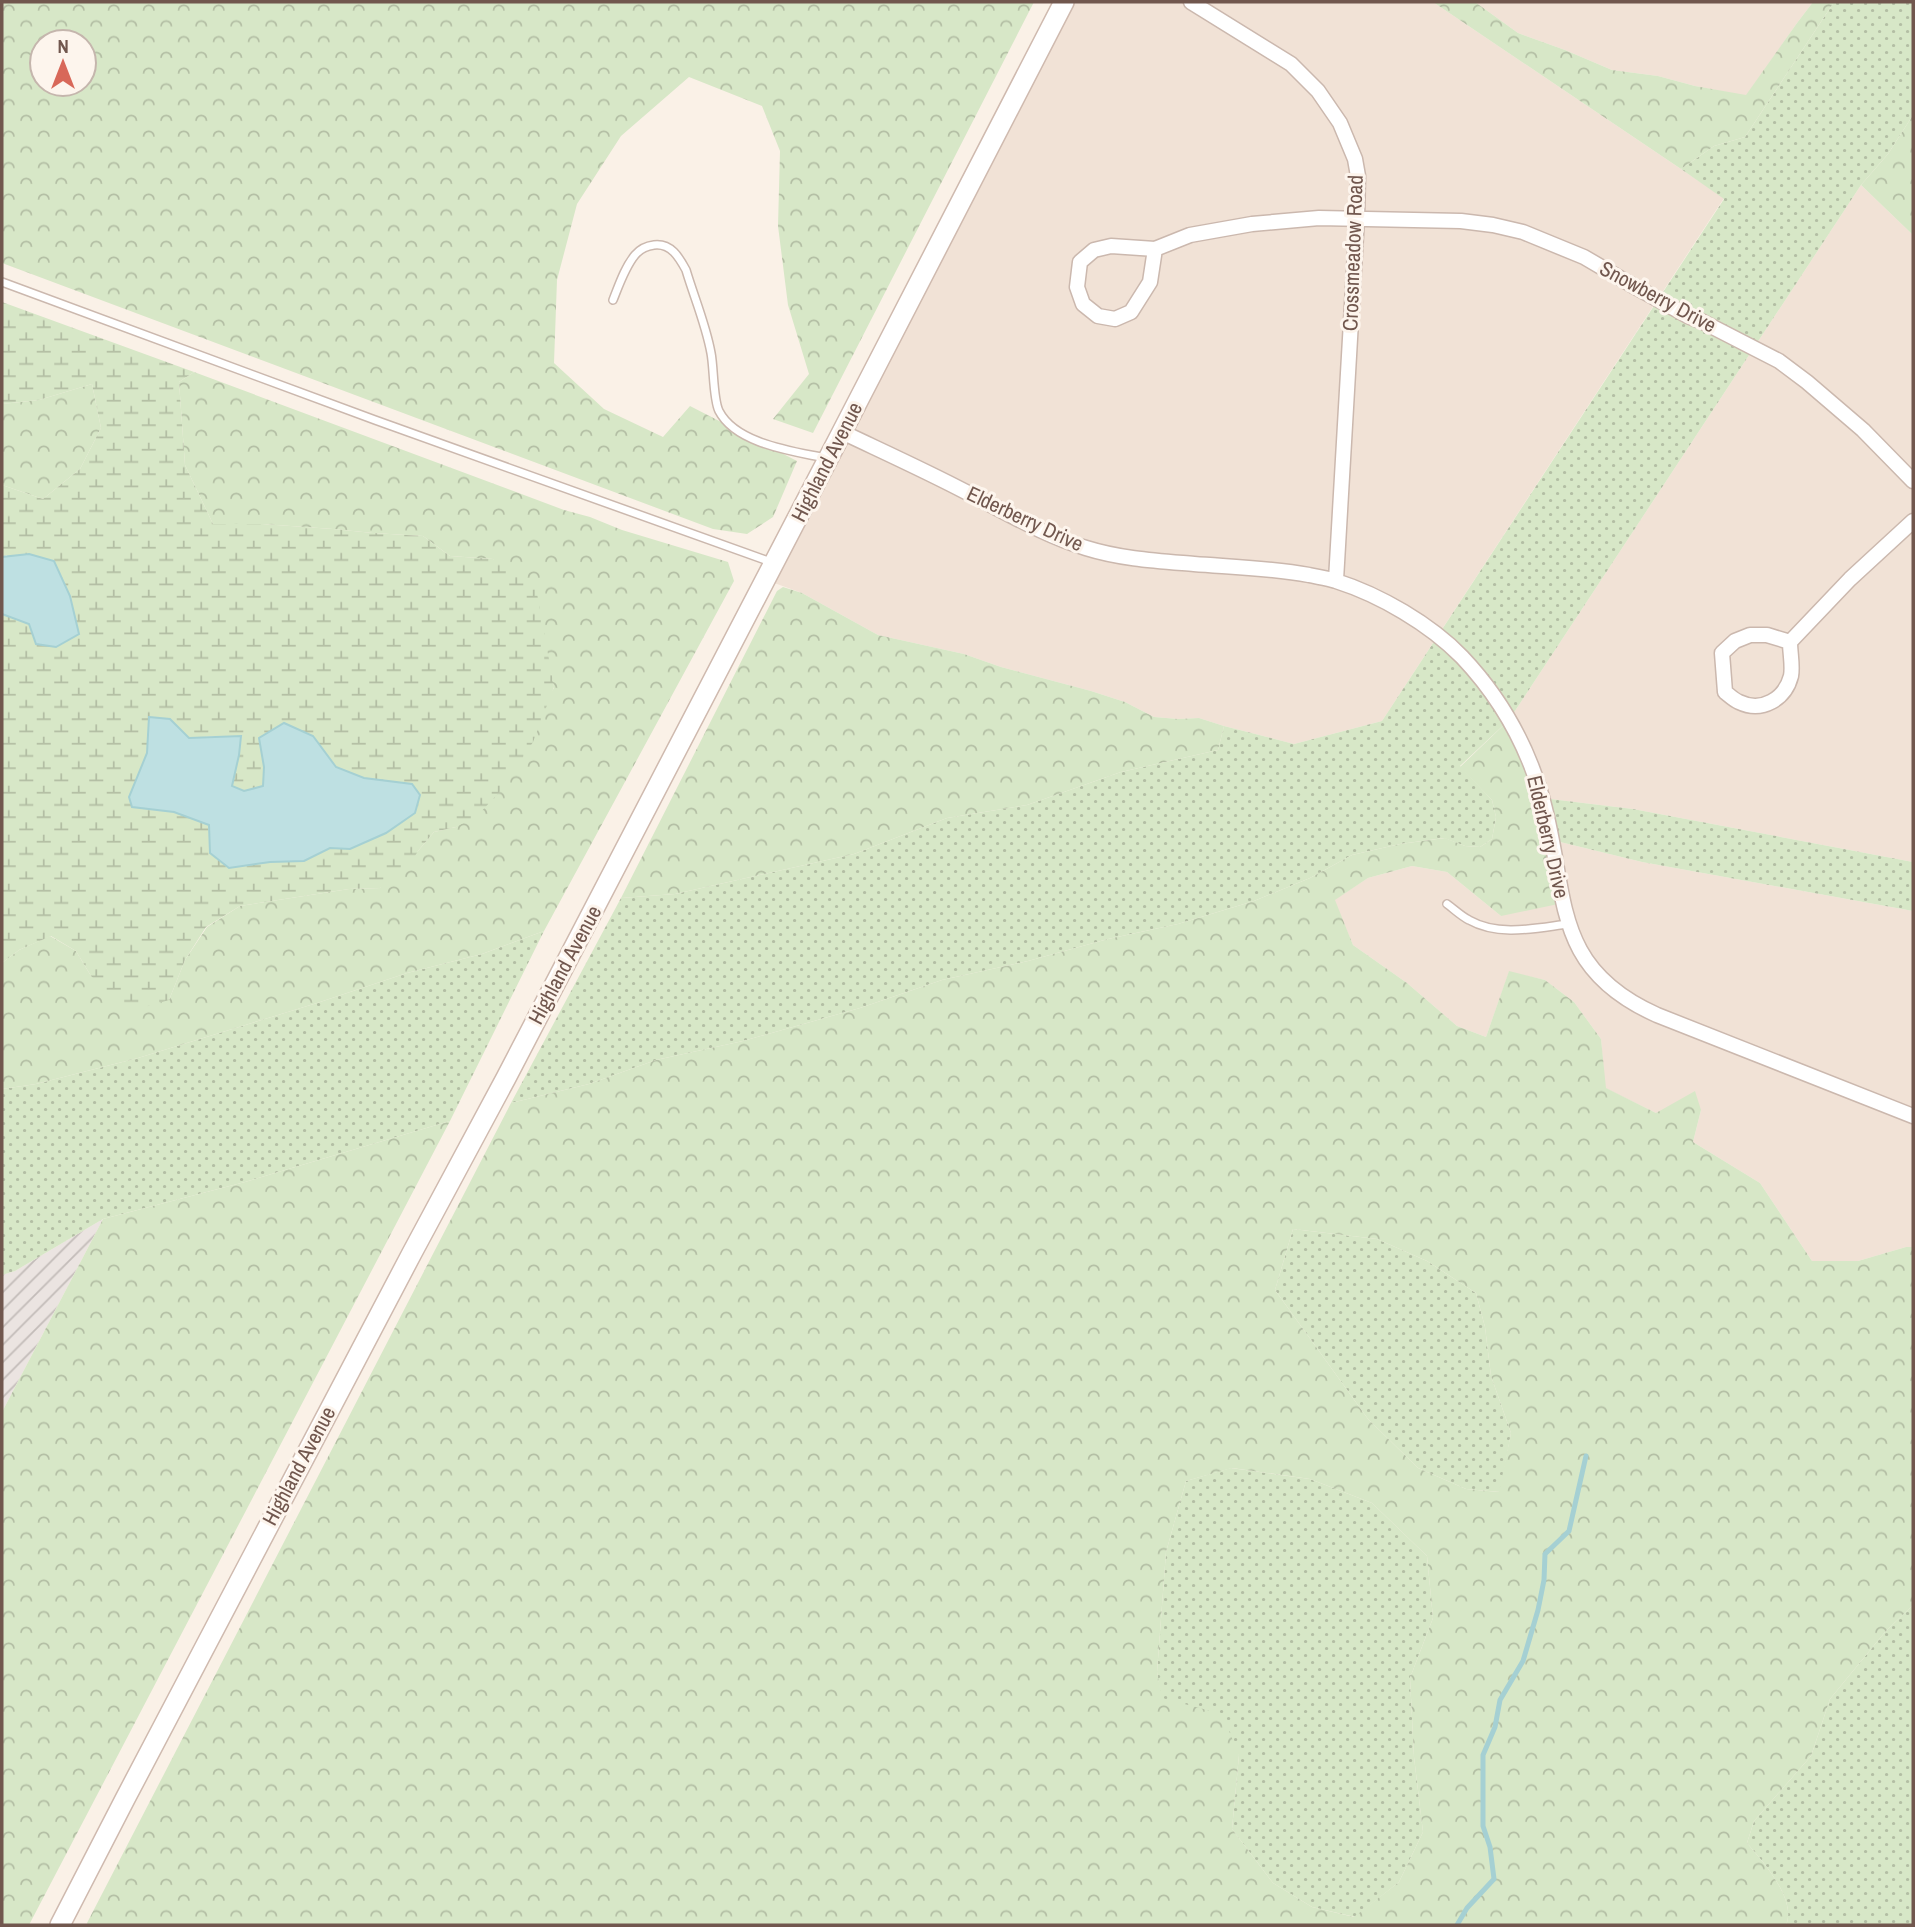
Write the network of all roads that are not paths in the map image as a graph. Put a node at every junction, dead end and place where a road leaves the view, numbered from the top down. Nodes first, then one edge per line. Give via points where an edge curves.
1 (1064, 2) edge
2 (1191, 2) edge
3 (1357, 218) junction
4 (1155, 249) junction
5 (2, 282) edge
6 (613, 300) dead end
7 (842, 432) junction
8 (828, 459) junction
9 (1913, 481) edge
10 (1913, 521) edge
11 (774, 564) junction
12 (1336, 580) junction
13 (1790, 642) junction
14 (1447, 904) dead end
15 (1568, 924) junction
16 (1913, 1116) edge
17 (60, 1925) edge

1 - 7 street, Highland Avenue
2 - 3 street, Crossmeadow Road via 1292,64 1318,91 1340,123 1354,159
3 - 4 street, Snowberry Drive via 1252,224 1190,235
3 - 9 street, Snowberry Drive via 1493,225 1584,257 1779,361 1863,430
3 - 12 street, Crossmeadow Road
4 - 4 street via 1111,246 1094,250 1080,262 1077,287 1083,304 1098,316 1115,318 1131,312 1150,282
5 - 11 lane
6 - 8 lane via 640,250 655,245 670,248 685,270 709,346 720,412 750,438
7 - 8 street, Highland Avenue
7 - 12 street, Elderberry Drive via 1056,538 1088,549
8 - 11 street, Highland Avenue
10 - 13 street
11 - 17 street, Highland Avenue
12 - 15 street, Elderberry Drive via 1387,603 1434,632 1487,686 1536,777
13 - 13 street via 1767,635 1735,641 1722,653 1725,692 1740,703 1772,703 1785,691 1792,674
14 - 15 lane via 1470,921 1503,930
15 - 16 street, Elderberry Drive via 1598,977 1634,1004

